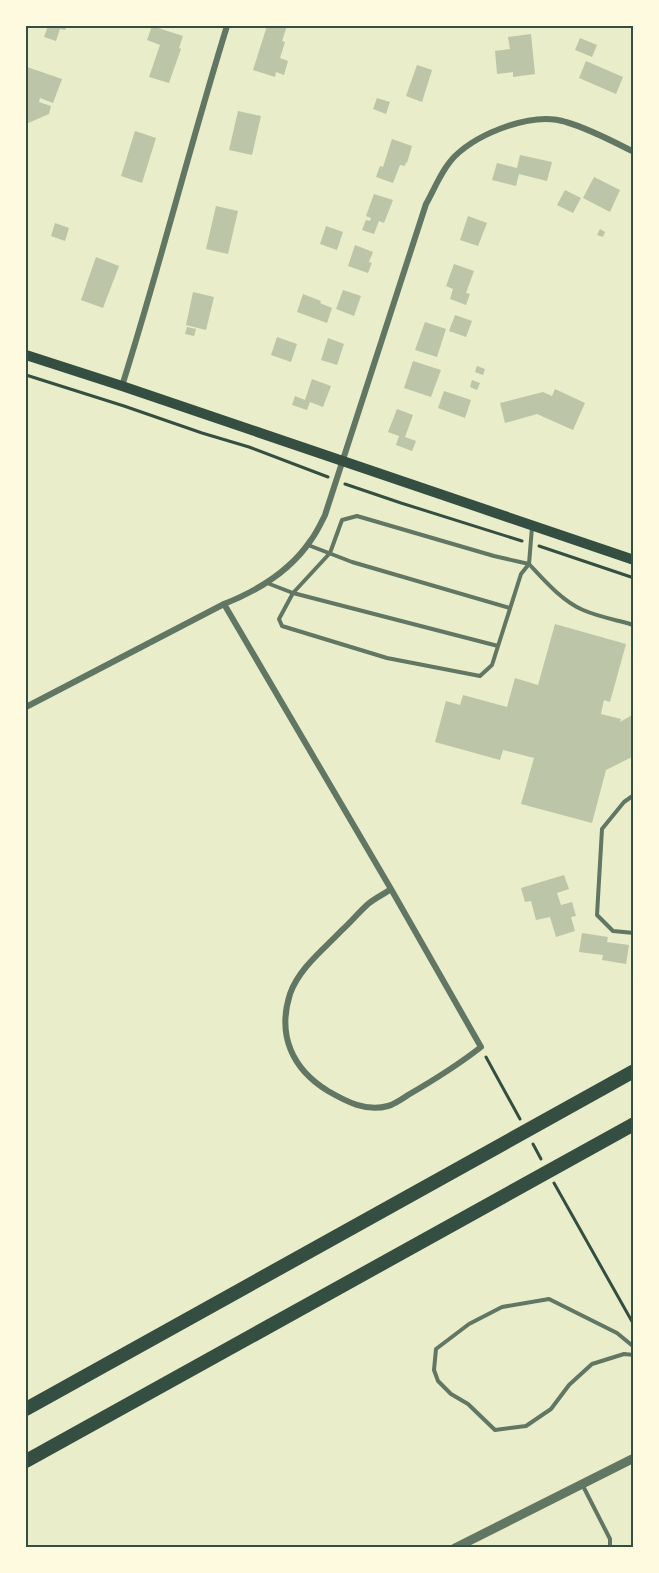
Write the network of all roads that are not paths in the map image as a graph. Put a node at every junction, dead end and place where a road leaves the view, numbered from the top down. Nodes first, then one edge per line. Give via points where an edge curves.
1 (226, 26) edge
2 (633, 152) edge
3 (26, 355) edge
4 (122, 386) junction
5 (343, 461) junction
6 (532, 525) junction
7 (307, 545) junction
8 (330, 554) junction
9 (633, 560) edge
10 (529, 564) junction
11 (267, 583) junction
12 (293, 593) junction
13 (224, 604) junction
14 (510, 608) junction
15 (633, 625) edge
16 (498, 646) junction
17 (26, 707) edge
18 (633, 795) edge
19 (391, 889) junction
20 (633, 933) edge
21 (633, 1071) edge
22 (633, 1124) edge
23 (633, 1347) edge
24 (633, 1355) edge
25 (26, 1409) edge
26 (633, 1458) edge
27 (26, 1461) edge
28 (582, 1484) junction
29 (455, 1548) edge
30 (610, 1548) edge

1 - 4 street
2 - 5 street via 564,121 546,119 488,134 454,158 426,204
3 - 4 main road
4 - 5 main road
5 - 6 main road
5 - 7 street via 325,515
6 - 9 main road
6 - 10 lane
7 - 8 lane
7 - 11 street
8 - 10 lane via 342,520 357,516
8 - 12 lane
8 - 14 lane
10 - 14 lane via 521,574
10 - 15 lane via 583,610
11 - 12 lane
11 - 13 street
12 - 16 lane
12 - 16 lane via 279,619 282,626 387,658 480,676 492,665
13 - 17 street
13 - 19 street
14 - 16 lane
18 - 20 lane via 602,830 597,915 613,931
19 - 19 street via 368,904 308,964 297,980 286,1011 288,1047 307,1076 357,1106 373,1108 390,1106 481,1047
21 - 25 highway
22 - 27 highway
23 - 24 lane via 617,1333 549,1299 502,1307 469,1324 436,1349 435,1370 438,1381 451,1394 468,1404 495,1430 526,1426 551,1409 592,1364
26 - 28 street
28 - 29 street
28 - 30 lane via 610,1539

